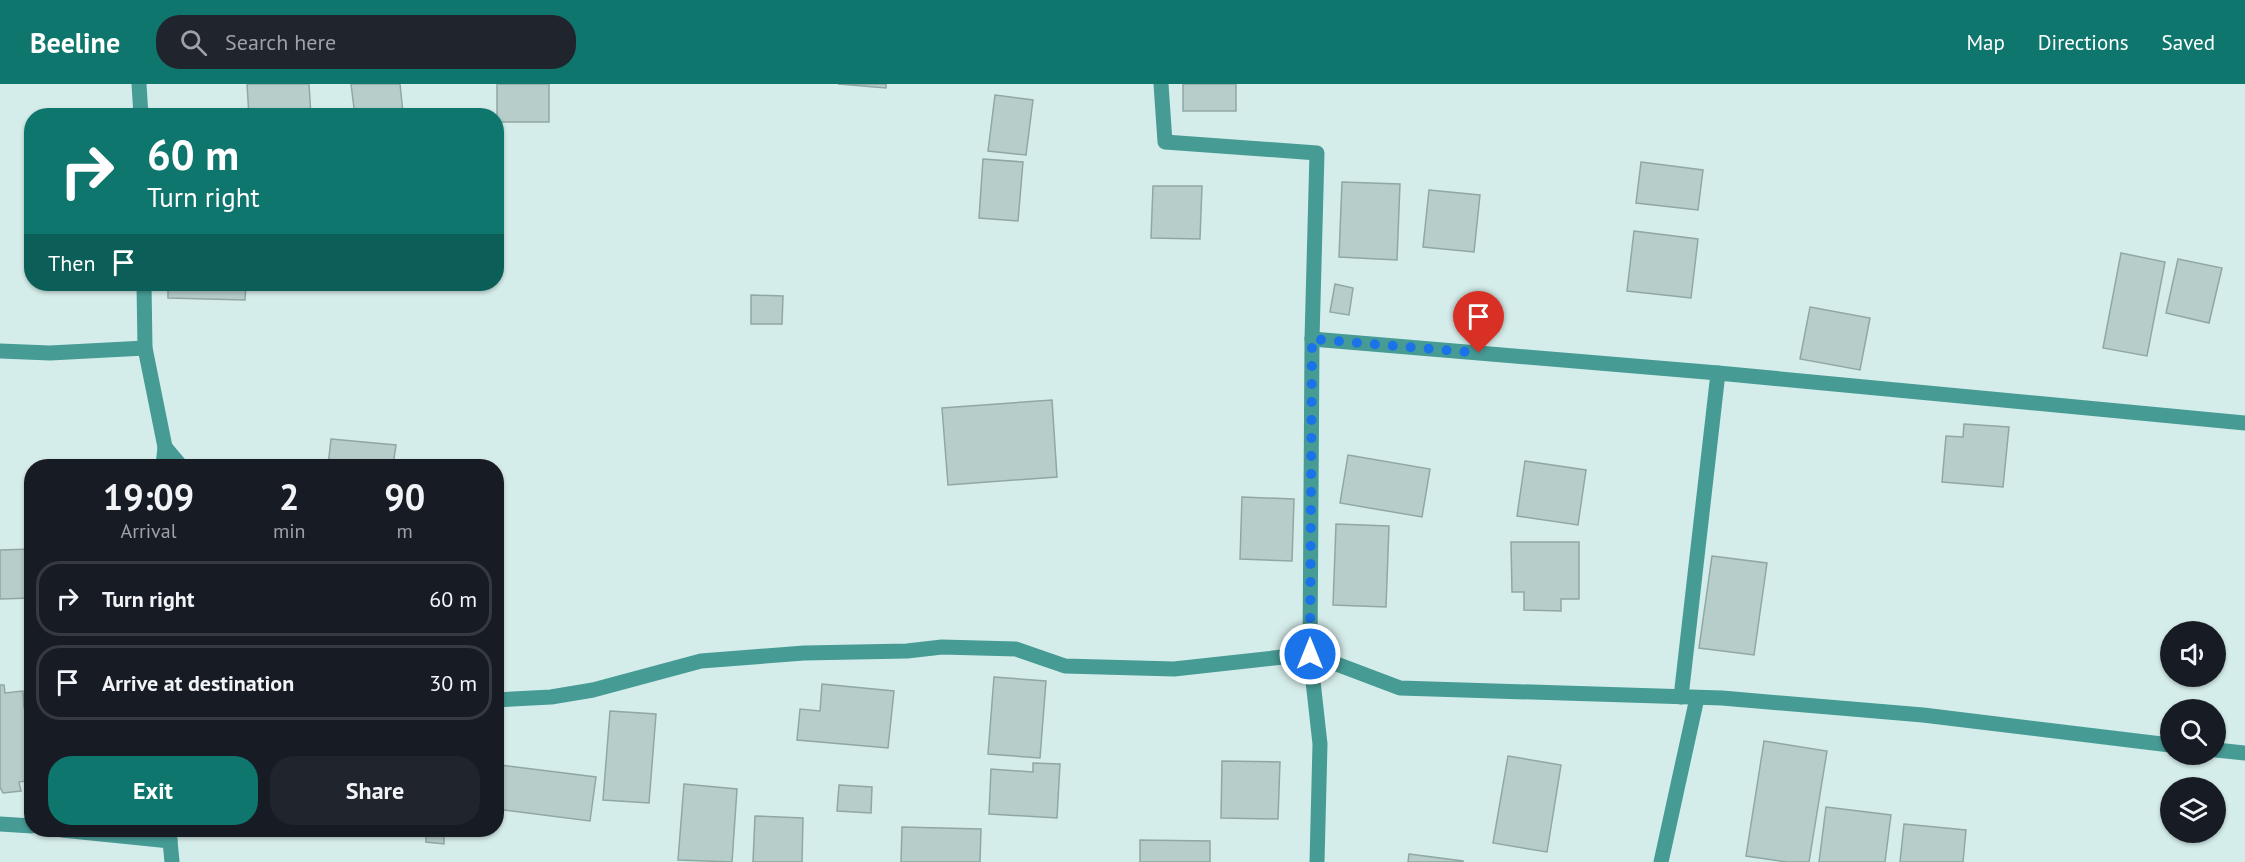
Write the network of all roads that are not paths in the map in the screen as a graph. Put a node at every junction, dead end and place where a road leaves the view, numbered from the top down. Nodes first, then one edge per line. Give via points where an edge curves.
1 (139, 84) edge
2 (1161, 84) edge
3 (140, 108) edge
4 (144, 291) edge
5 (1312, 339) junction
6 (145, 348) junction
7 (0, 351) edge
8 (1718, 373) junction
9 (2245, 423) edge
10 (165, 447) junction
11 (164, 459) edge
12 (175, 459) edge
13 (1310, 654) junction
14 (1689, 697) junction
15 (504, 700) edge
16 (2160, 744) edge
17 (2226, 751) edge
18 (2245, 753) edge
19 (0, 824) edge
20 (24, 826) edge
21 (169, 837) edge
22 (172, 862) edge
23 (1317, 862) edge
24 (1661, 862) edge

1 - 3 street
2 - 5 street via 1165,142 1317,153
4 - 6 street
5 - 8 street
5 - 13 street
6 - 7 street via 50,353
6 - 10 street
8 - 9 street
8 - 14 street
10 - 11 street
10 - 12 street
13 - 14 street via 1400,688
13 - 15 street via 1174,669 1065,666 1016,649 942,647 804,653 701,661 593,690
13 - 23 street via 1320,744
14 - 16 street via 1923,715
14 - 24 street
17 - 18 street
19 - 20 street
21 - 22 street

